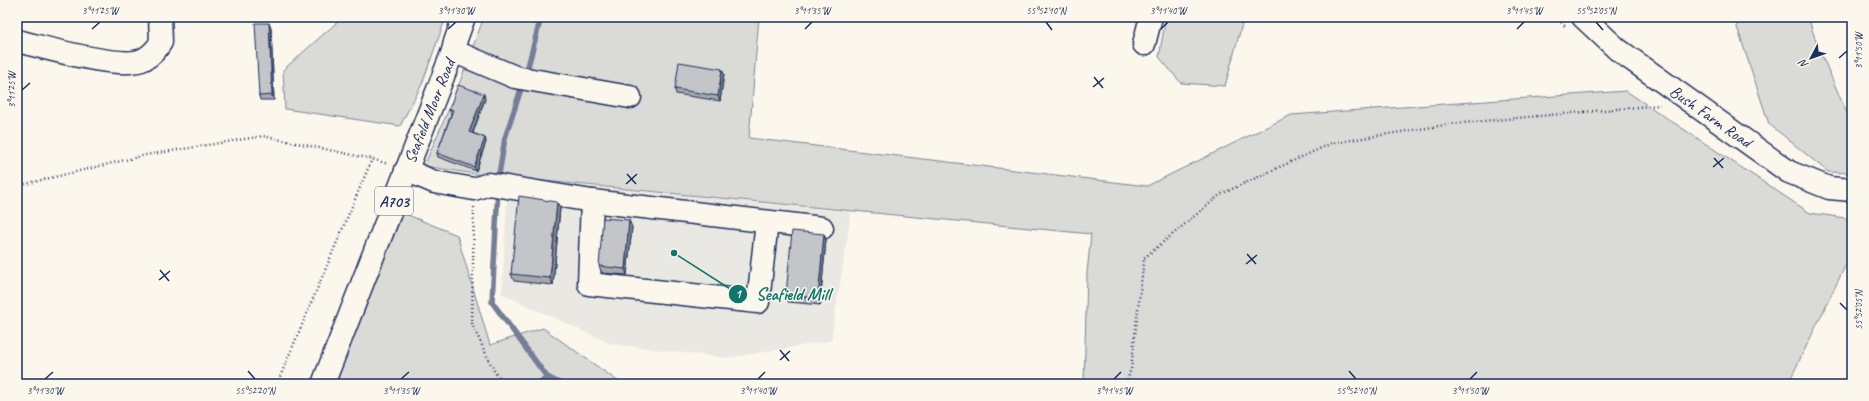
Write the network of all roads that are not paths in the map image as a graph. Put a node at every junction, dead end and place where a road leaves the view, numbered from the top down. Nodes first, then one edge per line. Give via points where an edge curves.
1 (160, 17) edge
2 (464, 17) edge
3 (1152, 17) edge
4 (1583, 17) edge
5 (17, 41) edge
6 (1144, 44) dead end
7 (453, 51) junction
8 (630, 96) dead end
9 (406, 170) junction
10 (1852, 190) edge
11 (592, 201) junction
12 (767, 222) junction
13 (822, 228) dead end
14 (323, 384) edge

1 - 5 street via 161,42 144,60 131,63 110,62
2 - 7 street, Seafield Moor Road / A703
3 - 6 street
4 - 10 street, Bush Farm Road via 1617,49 1789,172 1829,188
7 - 8 street via 515,77
7 - 9 street, Seafield Moor Road / A703
9 - 11 street via 434,182 490,186
9 - 14 street, Seafield Moor Road / A703
11 - 12 street
11 - 12 street via 589,284 758,302
12 - 13 street

